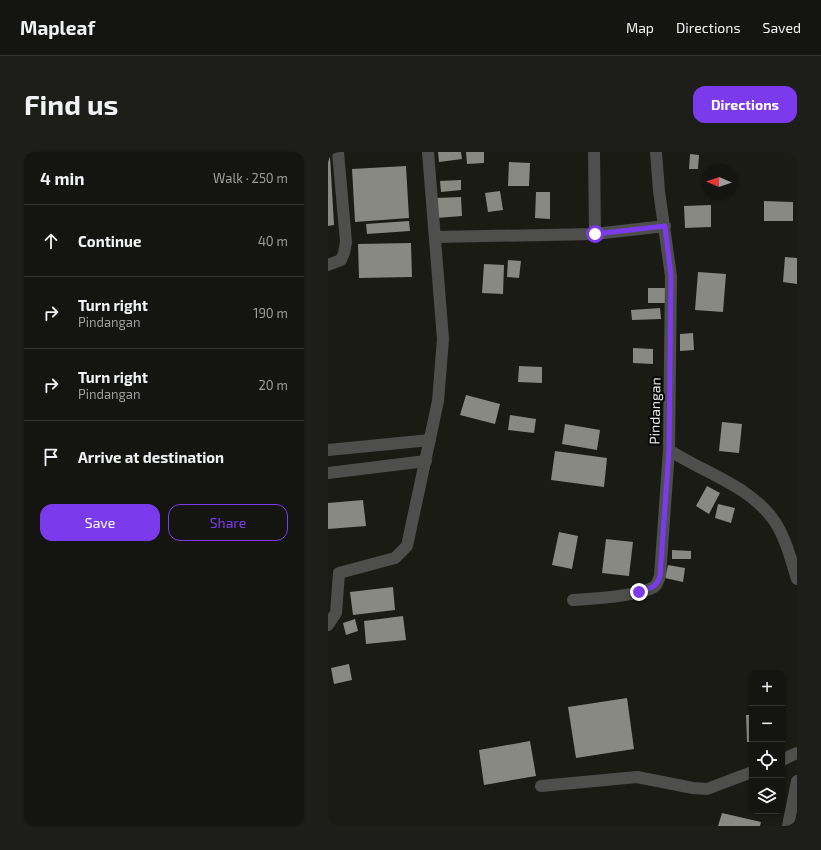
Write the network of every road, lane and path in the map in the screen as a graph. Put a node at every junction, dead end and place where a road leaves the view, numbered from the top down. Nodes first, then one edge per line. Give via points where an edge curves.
1 (338, 152) edge
2 (428, 152) edge
3 (594, 152) edge
4 (656, 152) edge
5 (665, 226) junction
6 (595, 234) junction
7 (435, 237) junction
8 (328, 264) edge
9 (430, 440) junction
10 (328, 450) edge
11 (669, 450) junction
12 (426, 461) junction
13 (328, 473) edge
14 (333, 573) edge
15 (797, 579) edge
16 (572, 600) dead end
17 (328, 625) edge
18 (797, 753) edge
19 (785, 759) edge
20 (749, 773) edge
21 (797, 781) edge
22 (541, 786) dead end
23 (788, 826) edge

1 - 8 street via 346,242 341,260
2 - 7 street
3 - 6 street
4 - 5 street, Pindangan
5 - 6 street
5 - 11 street, Pindangan via 671,276
6 - 7 street
7 - 9 street via 443,339 438,401
9 - 10 street
9 - 12 street
11 - 15 street via 750,496 762,507 784,538
11 - 16 street, Pindangan via 658,583 639,592
12 - 13 street
12 - 14 street via 404,551 388,561
14 - 17 street via 336,613
18 - 19 street
20 - 22 street via 707,789 637,777
21 - 23 street

